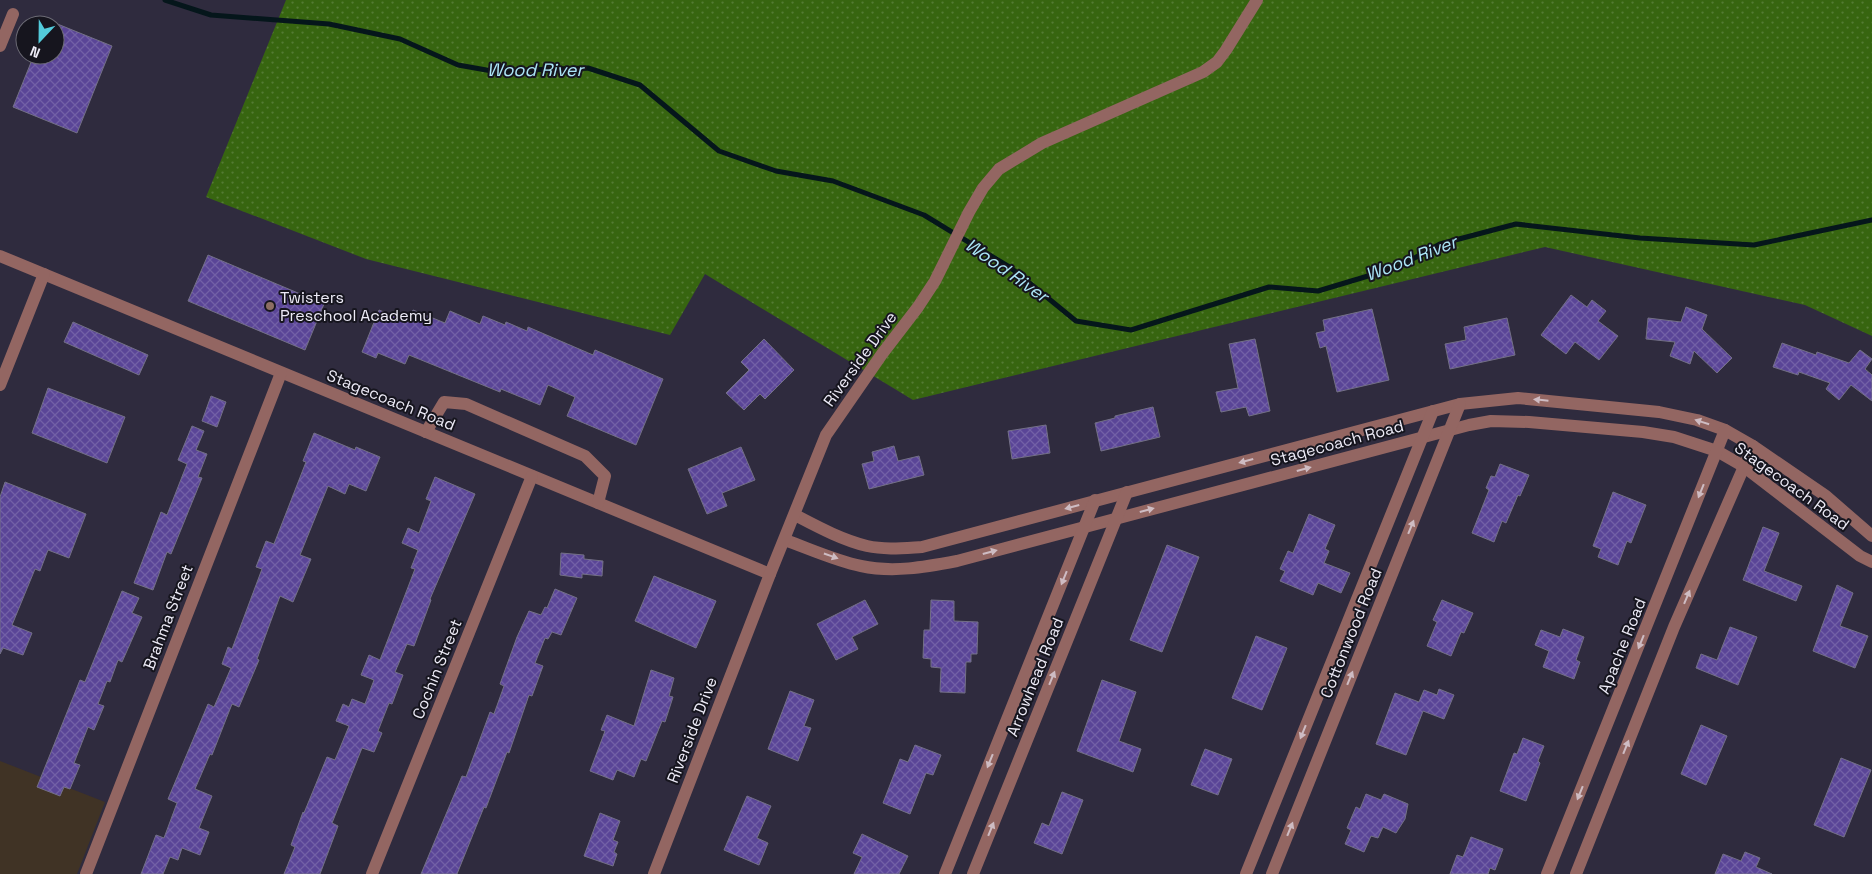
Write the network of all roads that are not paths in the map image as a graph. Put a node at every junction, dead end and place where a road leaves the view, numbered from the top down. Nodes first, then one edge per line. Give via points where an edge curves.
1 (1257, 0) edge
2 (13, 14) dead end
3 (0, 46) edge
4 (0, 256) edge
5 (44, 274) junction
6 (281, 373) junction
7 (1, 380) edge
8 (1460, 404) junction
9 (1433, 411) junction
10 (1450, 430) junction
11 (1725, 430) junction
12 (426, 432) junction
13 (1422, 437) junction
14 (1753, 446) junction
15 (1716, 451) junction
16 (1744, 466) junction
17 (532, 476) junction
18 (1128, 492) junction
19 (1095, 500) junction
20 (598, 503) junction
21 (795, 516) junction
22 (1117, 518) junction
23 (1084, 526) junction
24 (1872, 536) edge
25 (785, 540) junction
26 (1872, 562) edge
27 (770, 574) junction
28 (86, 874) edge
29 (372, 874) edge
30 (654, 874) edge
31 (945, 874) edge
32 (973, 874) edge
33 (1246, 874) edge
34 (1272, 874) edge
35 (1547, 874) edge
36 (1576, 874) edge

1 - 21 street, Riverside Drive via 1226,50 1203,72 1042,143 999,169 983,188 918,307 826,435
2 - 3 street
4 - 5 street, Stagecoach Road
5 - 6 street, Stagecoach Road
5 - 7 street
6 - 12 street, Stagecoach Road
6 - 28 street, Brahma Street
8 - 9 street, Stagecoach Road
8 - 10 street, Cottonwood Road
11 -> 8 street, Stagecoach Road via 1659,412 1518,398
9 - 13 street, Cottonwood Road
9 -> 18 street, Stagecoach Road
10 - 13 street, Stagecoach Road
10 - 15 street, Stagecoach Road via 1491,421 1528,422 1666,436
34 -> 10 street, Cottonwood Road
11 - 14 street, Stagecoach Road
11 - 15 street, Apache Road
12 - 17 street, Stagecoach Road
12 - 20 street via 444,402 466,404 585,456 605,476
22 -> 13 street, Stagecoach Road
13 -> 33 street, Cottonwood Road
14 - 16 street
14 - 24 street, Stagecoach Road via 1826,496
15 - 16 street, Stagecoach Road
15 -> 35 street, Apache Road
16 - 26 street, Stagecoach Road
36 -> 16 street via 1674,627
17 - 20 street, Stagecoach Road
17 - 29 street, Cochin Street
18 - 19 street, Stagecoach Road
18 - 22 street, Arrowhead Road
19 -> 21 street, Stagecoach Road via 922,547 867,546
19 - 23 street, Arrowhead Road
20 - 27 street, Stagecoach Road
21 - 25 street, Riverside Drive
22 - 23 street, Stagecoach Road
32 -> 22 street, Arrowhead Road
25 -> 23 street, Stagecoach Road via 861,566 892,570 957,561
23 -> 31 street, Arrowhead Road
25 - 27 street, Riverside Drive
27 - 30 street, Riverside Drive

